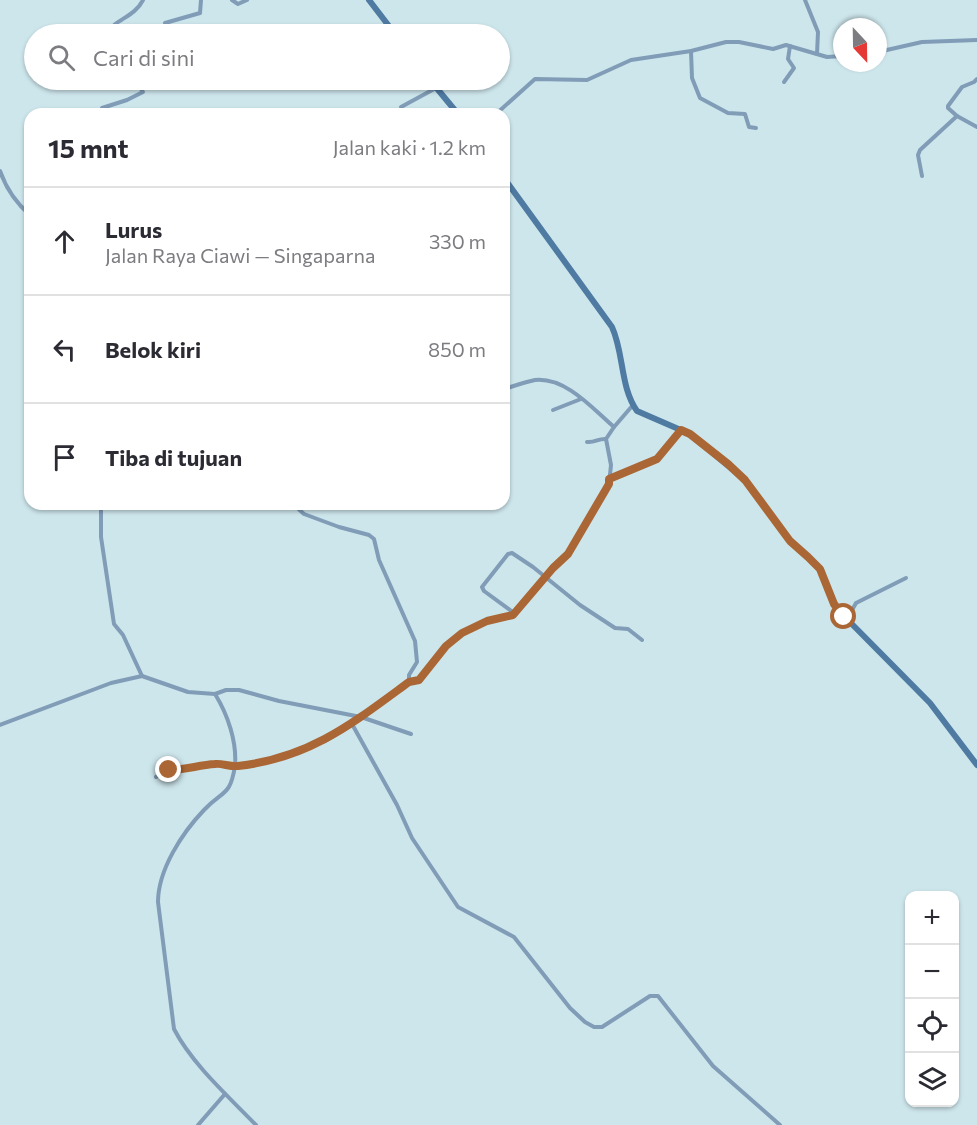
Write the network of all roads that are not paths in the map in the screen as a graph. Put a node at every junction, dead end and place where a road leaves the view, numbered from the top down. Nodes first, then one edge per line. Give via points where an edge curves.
1 (143, 0) edge
2 (201, 0) edge
3 (232, 0) edge
4 (247, 0) edge
5 (369, 0) edge
6 (804, 0) edge
7 (165, 23) dead end
8 (117, 24) edge
9 (387, 24) edge
10 (977, 40) edge
11 (790, 46) junction
12 (887, 50) edge
13 (691, 51) junction
14 (817, 54) junction
15 (833, 57) edge
16 (977, 79) edge
17 (784, 82) dead end
18 (143, 90) edge
19 (431, 90) edge
20 (438, 90) edge
21 (401, 107) dead end
22 (102, 108) dead end
23 (453, 108) edge
24 (503, 108) edge
25 (957, 116) junction
26 (977, 127) edge
27 (756, 128) dead end
28 (0, 171) edge
29 (922, 176) dead end
30 (2, 182) edge
31 (510, 191) edge
32 (24, 210) edge
33 (510, 388) edge
34 (582, 399) junction
35 (633, 405) junction
36 (553, 410) dead end
37 (614, 427) junction
38 (681, 430) junction
39 (606, 439) junction
40 (587, 442) dead end
41 (609, 479) junction
42 (101, 510) edge
43 (300, 510) edge
44 (545, 578) junction
45 (906, 578) dead end
46 (514, 613) junction
47 (844, 617) junction
48 (642, 640) dead end
49 (142, 676) junction
50 (409, 682) junction
51 (215, 694) junction
52 (361, 717) junction
53 (351, 724) junction
54 (0, 725) edge
55 (411, 734) dead end
56 (977, 765) edge
57 (235, 766) junction
58 (156, 777) dead end
59 (225, 1093) junction
60 (198, 1125) edge
61 (256, 1125) edge
62 (780, 1125) edge

1 - 8 street via 132,15
2 - 7 street via 201,14
3 - 4 street via 238,4
5 - 9 main road
6 - 14 street via 818,32
10 - 12 street via 922,42
11 - 13 street via 773,49 733,41
11 - 14 street
11 - 17 street via 788,59 794,68
13 - 24 street via 631,60 587,80 535,79
13 - 27 street via 692,78 700,98 728,112 745,114 749,127
14 - 15 street
16 - 25 street via 962,87 948,106
18 - 22 street
19 - 21 street
20 - 23 main road
25 - 26 street
25 - 29 street via 920,150
28 - 30 street
30 - 32 street
31 - 35 main road via 612,327
33 - 34 street via 542,380 571,390
34 - 36 street
34 - 37 street
35 - 37 street
35 - 38 main road via 642,415
37 - 39 street
38 - 41 street via 657,459
38 - 47 main road via 745,480 790,541 820,569 834,604
39 - 40 street
39 - 41 street via 611,465
41 - 44 street via 568,554
42 - 49 street via 101,537 114,624
43 - 50 street via 374,539 416,645 416,664
44 - 46 street
44 - 46 street via 515,554 508,554 482,587
44 - 48 street via 615,628 628,629
45 - 47 street via 856,603
46 - 50 street via 462,633 446,646 422,678
47 - 56 main road via 943,718
49 - 51 street via 188,692
49 - 54 street via 106,684
50 - 52 street
51 - 52 street via 239,690
51 - 57 street via 227,720
52 - 53 street
52 - 55 street
53 - 57 street via 325,741 287,756
53 - 62 street via 412,838 458,907 514,938 570,1008 594,1027 609,1023 650,996 658,996 713,1066
57 - 58 street via 215,764 166,770
57 - 59 street via 231,787 193,822 158,888 174,1029
59 - 60 street
59 - 61 street

